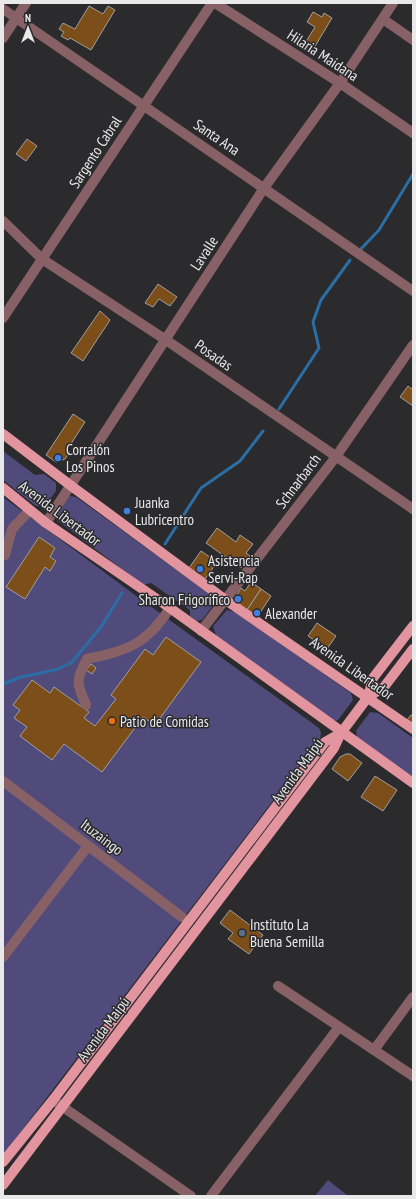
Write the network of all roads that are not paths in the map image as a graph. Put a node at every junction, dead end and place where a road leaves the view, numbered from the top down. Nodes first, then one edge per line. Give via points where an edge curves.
1 (26, 3) edge
2 (212, 3) edge
3 (215, 3) edge
4 (393, 3) edge
5 (3, 9) edge
6 (16, 18) junction
7 (383, 19) junction
8 (3, 38) edge
9 (413, 40) edge
10 (340, 83) junction
11 (143, 105) junction
12 (413, 133) edge
13 (264, 188) junction
14 (3, 221) edge
15 (42, 259) junction
16 (413, 291) edge
17 (3, 318) edge
18 (166, 340) junction
19 (413, 345) edge
20 (3, 434) edge
21 (335, 458) junction
22 (70, 486) junction
23 (3, 488) edge
24 (413, 509) edge
25 (30, 510) junction
26 (46, 523) junction
27 (5, 555) dead end
28 (227, 601) junction
29 (170, 608) junction
30 (413, 626) edge
31 (201, 631) junction
32 (413, 649) edge
33 (368, 697) junction
34 (86, 705) dead end
35 (413, 729) edge
36 (341, 733) junction
37 (3, 781) edge
38 (413, 783) edge
39 (88, 846) junction
40 (182, 917) dead end
41 (3, 957) edge
42 (278, 986) dead end
43 (413, 997) edge
44 (339, 1027) junction
45 (374, 1050) junction
46 (413, 1076) edge
47 (52, 1100) junction
48 (62, 1107) junction
49 (3, 1162) edge
50 (3, 1185) edge
51 (191, 1196) edge
52 (211, 1196) edge

1 - 6 street
2 - 11 street, Sargento Cabral
3 - 10 street, Hilaria Maidana
4 - 7 street, Lavalle
5 - 6 street, Santa Ana
6 - 8 street
6 - 11 street, Santa Ana
7 - 9 street
7 - 10 street, Lavalle
10 - 12 street, Hilaria Maidana
10 - 13 street, Lavalle
11 - 13 street, Santa Ana
11 - 15 street, Sargento Cabral
13 - 16 street, Santa Ana
13 - 18 street, Lavalle
14 - 15 street, Posadas
15 - 17 street, Sargento Cabral
15 - 18 street, Posadas
18 - 21 street, Posadas
18 - 22 street, Lavalle
19 - 21 street, Schnarbarch
20 - 22 main road, Avenida Libertador
21 - 24 street, Posadas
21 - 28 street, Schnarbarch
22 - 26 street, Lavalle
22 - 28 main road, Avenida Libertador
23 - 25 main road, Avenida Libertador
25 - 26 main road, Avenida Libertador
25 - 27 street via 12,529
26 - 29 main road, Avenida Libertador
28 - 31 street, Schnarbarch
28 - 33 main road, Avenida Libertador
29 - 31 main road, Avenida Libertador
29 - 34 street via 148,636 132,646 87,659 77,684
30 - 33 main road via 373,678
31 - 36 main road, Avenida Libertador
32 - 33 main road via 384,687
33 - 35 main road, Avenida Libertador
33 - 36 main road
36 - 38 main road, Avenida Libertador
36 - 47 main road, Avenida Maipú via 325,742
36 - 48 main road, Avenida Maipú via 334,748
37 - 39 street, Ituzaingo
39 - 40 street, Ituzaingo
39 - 41 street
42 - 44 street
43 - 45 street
44 - 45 street
44 - 52 street
45 - 46 street
47 - 48 street
47 - 49 main road, Avenida Maipú
48 - 50 main road, Avenida Maipú
48 - 51 street

